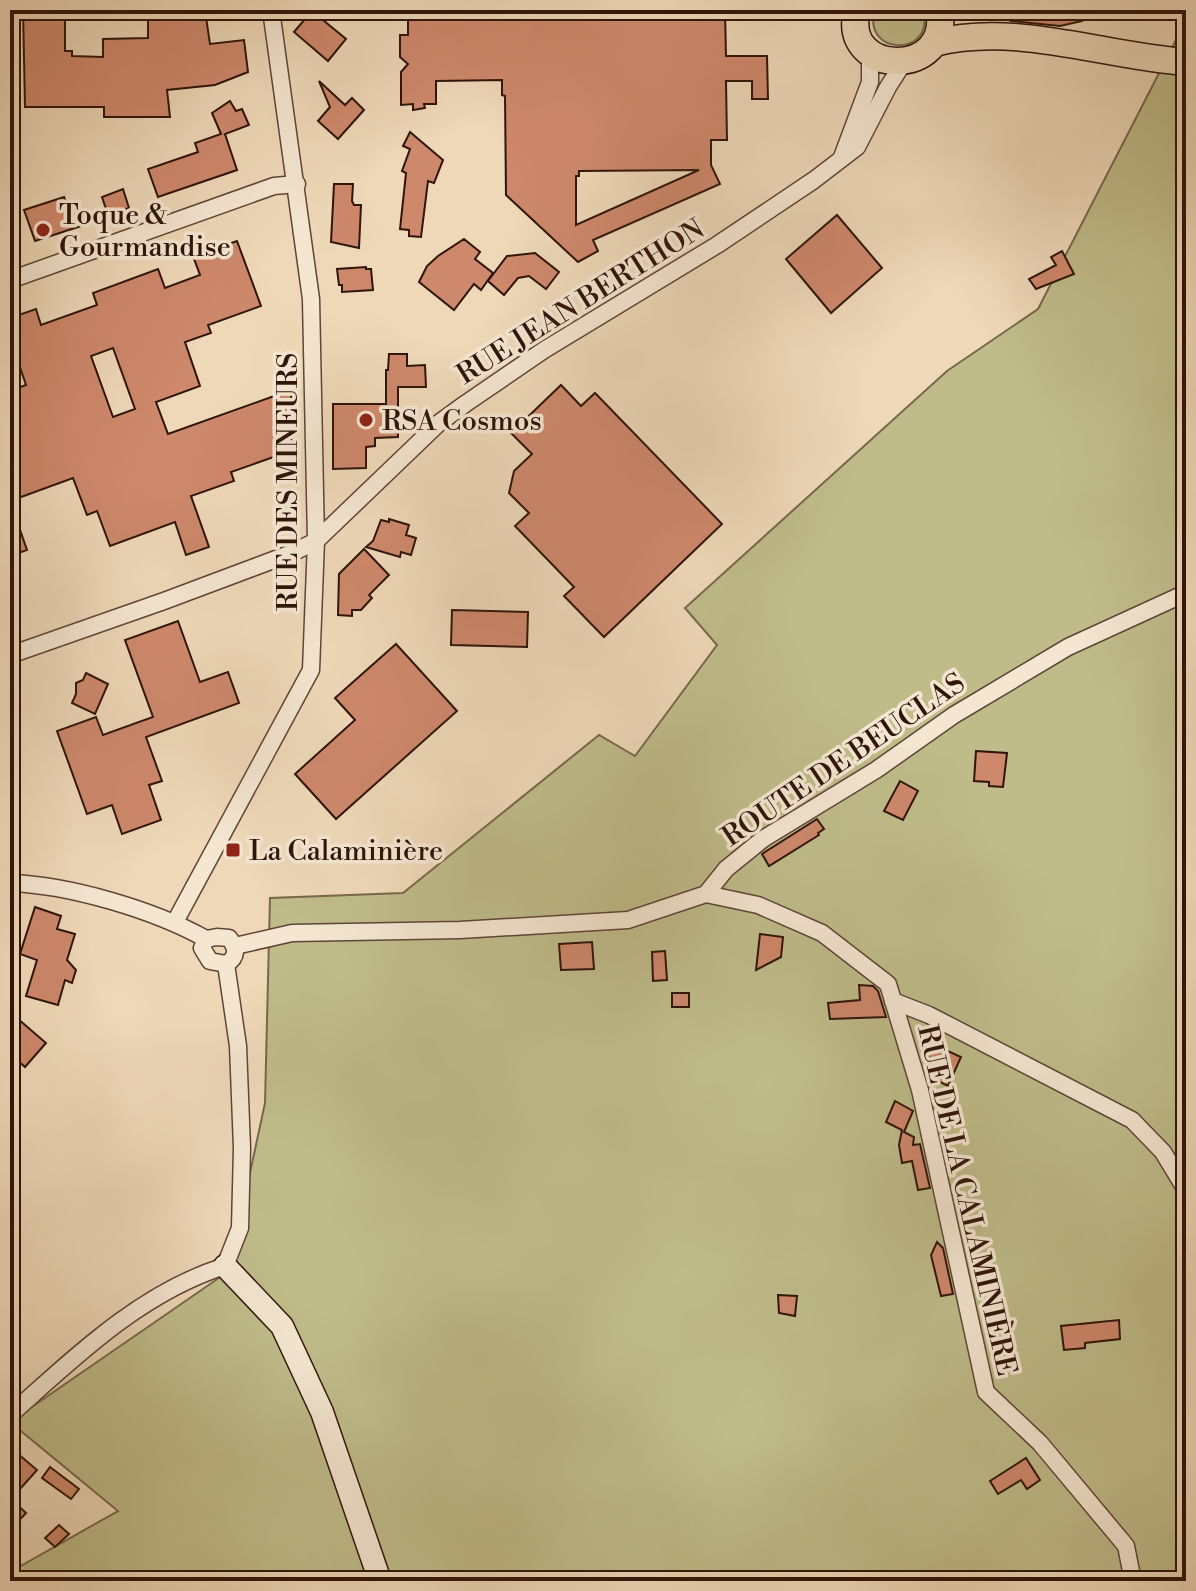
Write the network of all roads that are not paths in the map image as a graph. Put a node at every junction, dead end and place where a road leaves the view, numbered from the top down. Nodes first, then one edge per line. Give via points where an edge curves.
1 (271, 10) edge
2 (942, 10) edge
3 (853, 13) edge
4 (1008, 36) junction
5 (934, 43) junction
6 (870, 54) junction
7 (904, 62) junction
8 (1186, 62) edge
9 (841, 158) junction
10 (297, 184) junction
11 (10, 280) edge
12 (316, 541) junction
13 (1186, 593) edge
14 (10, 655) edge
15 (10, 883) edge
16 (706, 894) junction
17 (175, 922) junction
18 (206, 939) junction
19 (235, 946) junction
20 (226, 964) junction
21 (893, 1001) junction
22 (1186, 1190) edge
23 (225, 1266) junction
24 (10, 1415) edge
25 (380, 1581) edge
26 (1133, 1581) edge

1 - 10 street, RUE DES MINEURS
2 - 4 main road
2 - 5 main road
3 - 6 main road via 858,38
4 - 5 main road via 963,36
4 - 8 main road
5 - 7 main road
6 - 7 main road
6 - 9 street via 870,82
7 - 9 street, RUE JEAN BERTHON via 857,147
9 - 12 street, RUE JEAN BERTHON via 717,245 544,350 439,423
10 - 11 street via 274,186
10 - 12 street, RUE DES MINEURS via 311,299
12 - 14 street, RUE JEAN BERTHON
12 - 17 street, RUE DES MINEURS via 311,670
13 - 16 street, ROUTE DE BEUCLAS via 1068,647 966,707 763,839 726,869
15 - 17 street via 64,891
16 - 19 street via 628,920 292,933
16 - 21 street, RUE DE LA CALAMINIÈRE via 758,905 822,933 888,984
17 - 18 street
18 - 19 street via 229,938
18 - 20 street via 202,948 210,961
19 - 20 street via 232,961
20 - 23 street via 238,1046 242,1148 240,1228
21 - 22 street via 1132,1120 1163,1152
21 - 26 street, RUE DE LA CALAMINIÈRE via 920,1090 986,1392 1040,1443 1126,1546
23 - 24 street via 197,1275 140,1307
23 - 25 street via 282,1326 322,1412

